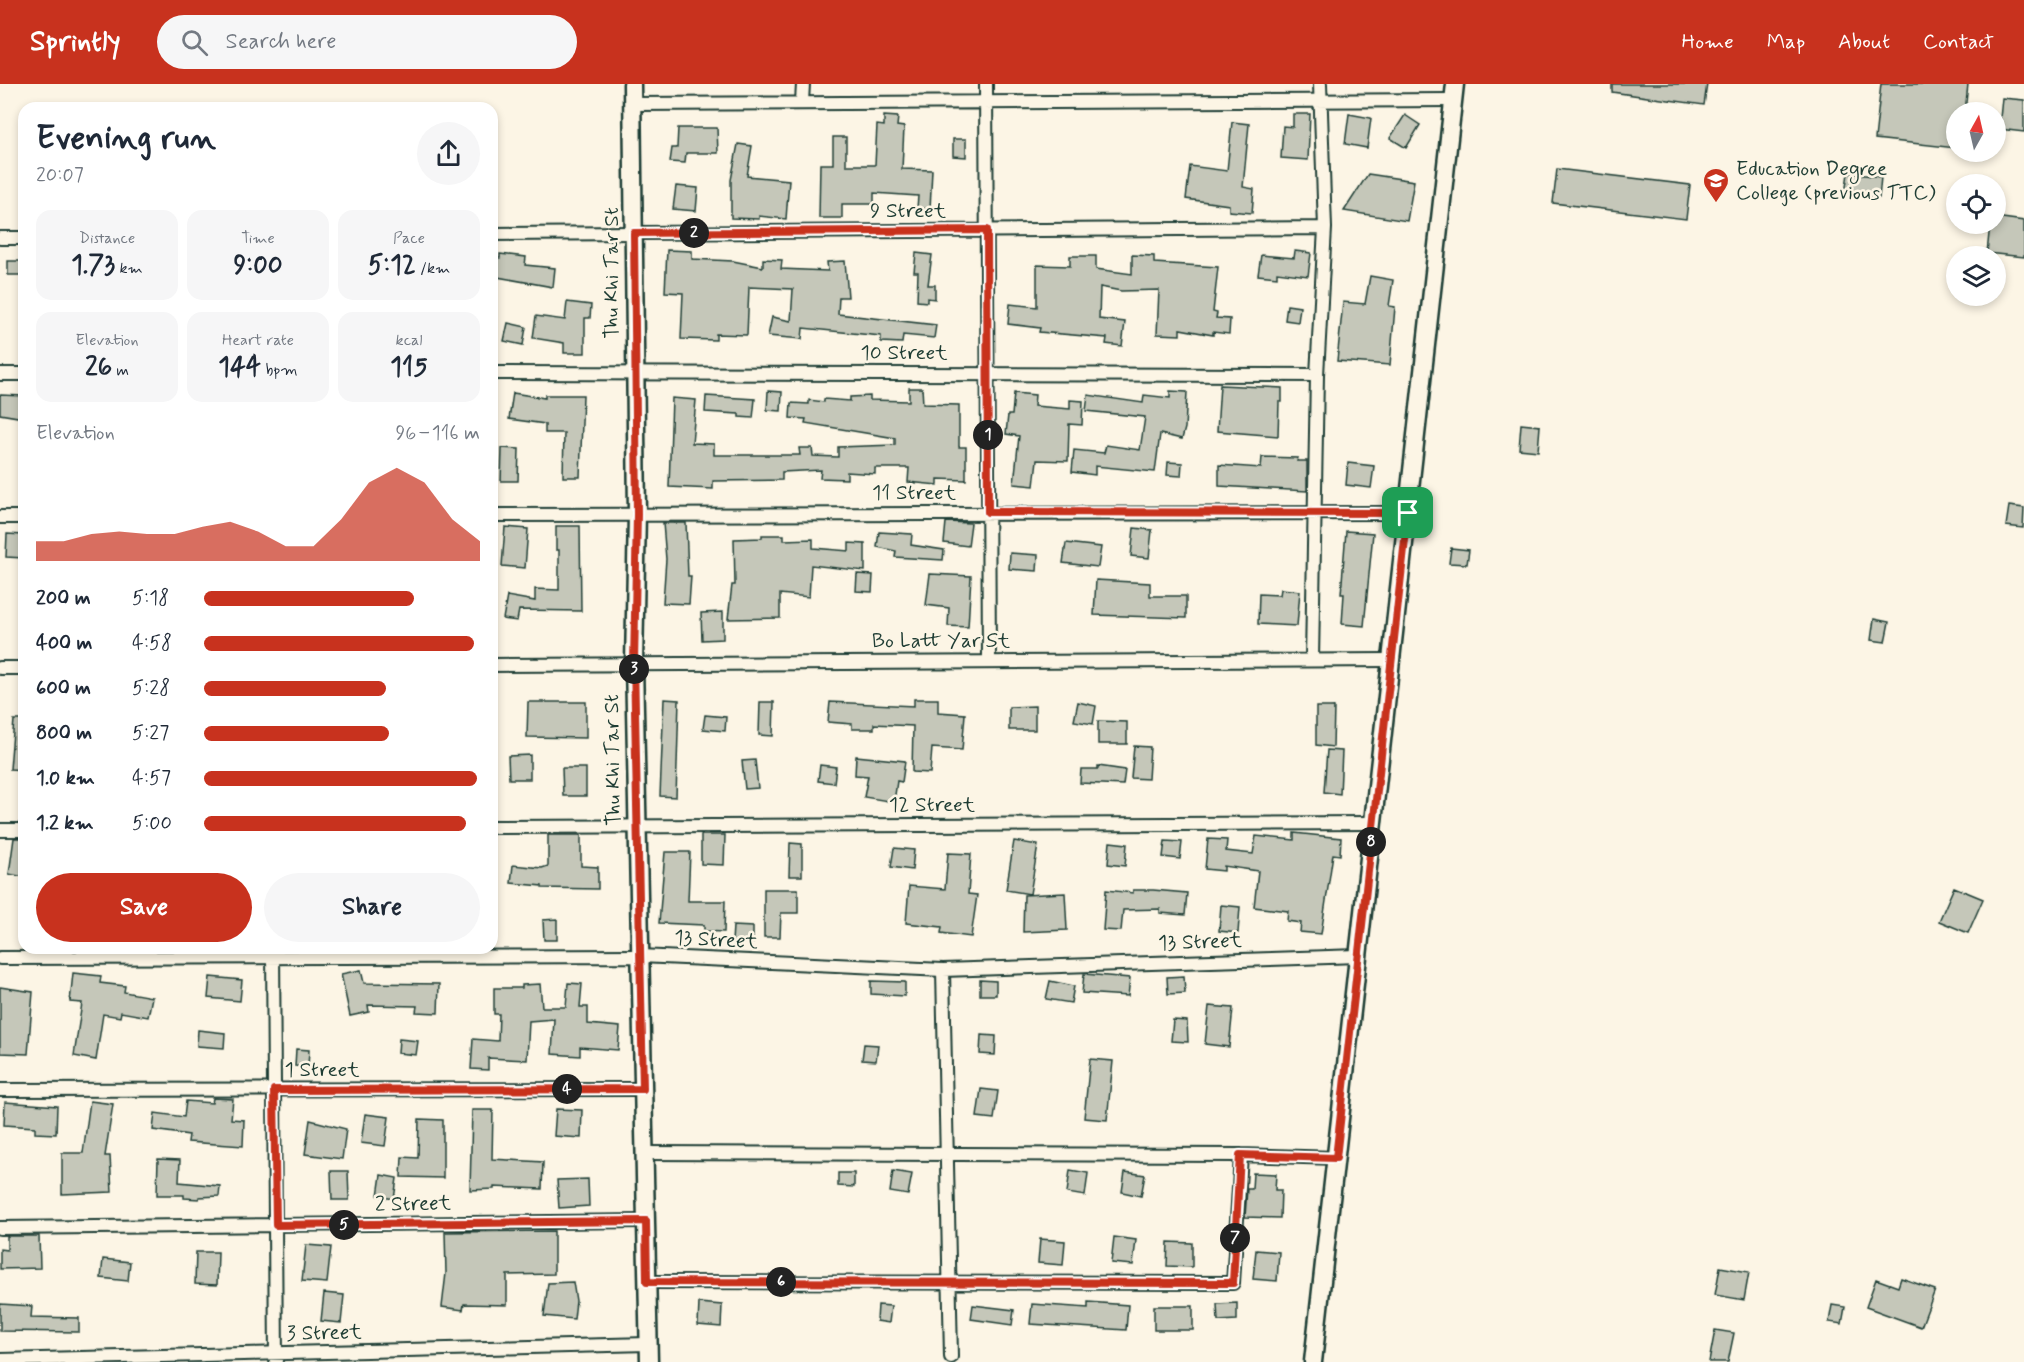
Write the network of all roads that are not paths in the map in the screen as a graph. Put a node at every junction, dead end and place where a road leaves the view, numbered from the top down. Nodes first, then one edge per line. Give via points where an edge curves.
1 (632, 84) edge
2 (802, 84) edge
3 (986, 84) edge
4 (1320, 84) edge
5 (1454, 92) edge
6 (1321, 99) junction
7 (986, 101) junction
8 (802, 102) junction
9 (633, 104) junction
10 (1324, 228) junction
11 (987, 230) junction
12 (634, 233) junction
13 (498, 234) edge
14 (0, 238) edge
15 (18, 238) edge
16 (498, 373) edge
17 (635, 373) junction
18 (987, 373) junction
19 (0, 374) edge
20 (18, 374) edge
21 (1317, 375) junction
22 (988, 512) junction
23 (1315, 512) junction
24 (1408, 513) junction
25 (637, 514) junction
26 (498, 515) edge
27 (0, 517) edge
28 (18, 517) edge
29 (989, 660) junction
30 (1312, 660) junction
31 (1391, 660) junction
32 (634, 663) junction
33 (498, 664) edge
34 (0, 668) edge
35 (18, 668) edge
36 (1373, 823) junction
37 (637, 826) junction
38 (498, 827) edge
39 (0, 830) edge
40 (18, 830) edge
41 (182, 954) edge
42 (273, 954) edge
43 (456, 954) edge
44 (640, 956) junction
45 (1358, 956) junction
46 (0, 958) edge
47 (944, 970) junction
48 (643, 1089) junction
49 (0, 1090) edge
50 (274, 1090) junction
51 (644, 1153) junction
52 (948, 1154) junction
53 (1240, 1155) junction
54 (1336, 1158) junction
55 (646, 1221) junction
56 (276, 1225) junction
57 (0, 1228) edge
58 (647, 1282) junction
59 (950, 1282) junction
60 (648, 1344) junction
61 (951, 1356) dead end
62 (276, 1358) edge
63 (0, 1360) edge
64 (649, 1362) edge
65 (1313, 1362) edge

1 - 9 street, Thu Khi Tar St
2 - 8 street
3 - 7 street
4 - 6 street
5 - 6 street
5 - 24 street
6 - 7 street
6 - 10 street
7 - 8 street
7 - 11 street
8 - 9 street
9 - 12 street, Thu Khi Tar St
10 - 11 street, 9 Street
10 - 21 street
11 - 12 street, 9 Street
11 - 18 street
12 - 13 street, 9 Street
12 - 17 street, Thu Khi Tar St
14 - 15 street
16 - 17 street, 10 Street
17 - 18 street, 10 Street
17 - 25 street, Thu Khi Tar St
18 - 21 street, 10 Street
18 - 22 street
19 - 20 street
21 - 23 street
22 - 23 street, 11 Street
22 - 25 street, 11 Street
22 - 29 street
23 - 24 street, 11 Street
23 - 30 street
24 - 31 street
25 - 26 street, 11 Street
25 - 32 street, Thu Khi Tar St
27 - 28 street
29 - 30 street, Bo Latt Yar St
29 - 32 street, Bo Latt Yar St
30 - 31 street, Bo Latt Yar St
31 - 36 street
32 - 33 street, Bo Latt Yar St
32 - 37 street, Thu Khi Tar St
34 - 35 street
36 - 37 street, 12 Street
36 - 45 street
37 - 38 street, 12 Street
37 - 44 street, Thu Khi Tar St
39 - 40 street
41 - 46 street, 13 Street
42 - 50 street
43 - 44 street, 13 Street
44 - 47 street, 13 Street
44 - 48 street, Thu Khi Tar St
45 - 47 street, 13 Street
45 - 54 street
47 - 52 street
48 - 50 street, 1 Street
48 - 51 street, Thu Khi Tar St
49 - 50 street, 1 Street
50 - 56 street
51 - 52 street
51 - 55 street, Thu Khi Tar St
52 - 53 street
52 - 59 street
53 - 54 street
53 - 59 street via 1233,1283
54 - 65 street
55 - 56 street, 2 Street
55 - 58 street, Thu Khi Tar St
56 - 57 street, 2 Street
56 - 62 street
58 - 59 street
58 - 60 street, Thu Khi Tar St
59 - 61 street
60 - 62 street, 3 Street
60 - 64 street, Thu Khi Tar St
62 - 63 street, 3 Street

